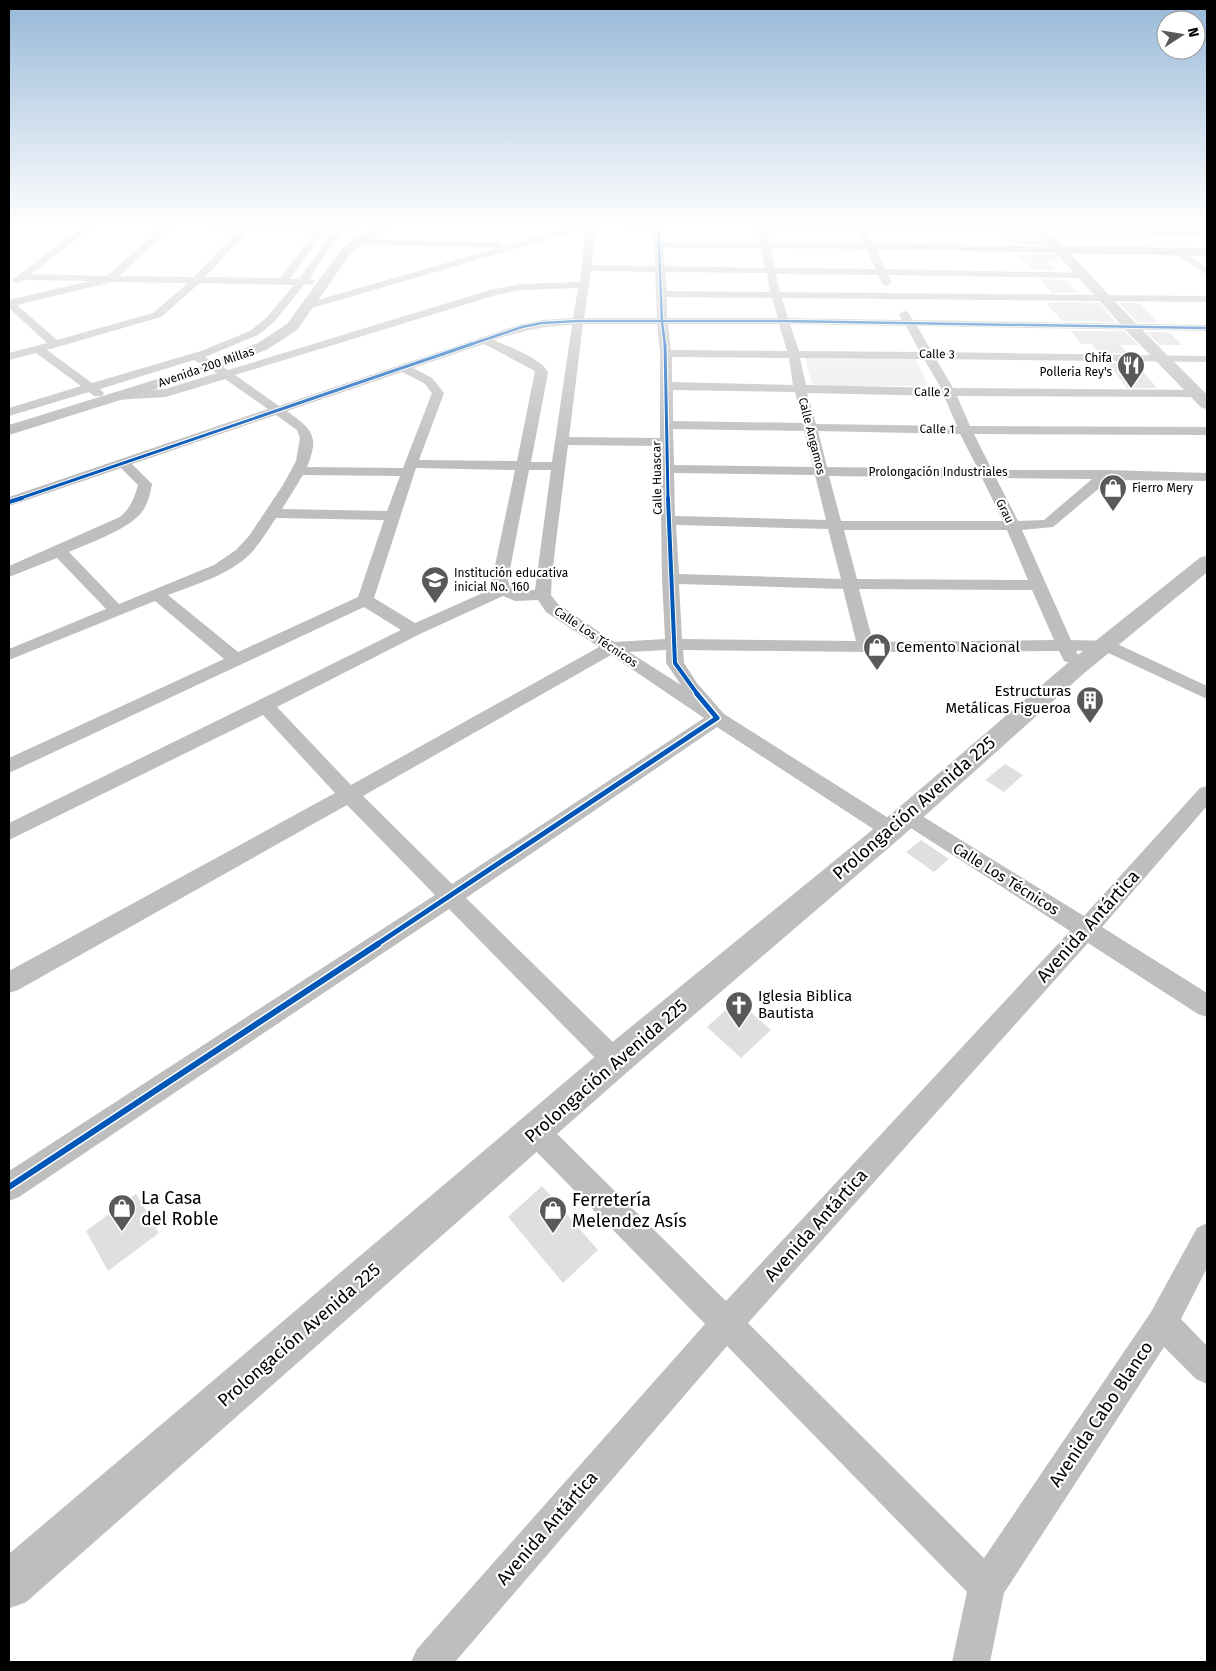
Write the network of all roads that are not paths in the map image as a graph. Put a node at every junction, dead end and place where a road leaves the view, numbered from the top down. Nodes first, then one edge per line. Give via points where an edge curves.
1 (173, 302) edge
2 (285, 302) edge
3 (311, 302) edge
4 (322, 302) edge
5 (459, 302) edge
6 (581, 302) edge
7 (662, 302) edge
8 (778, 302) edge
9 (897, 302) edge
10 (1108, 302) edge
11 (10, 303) edge
12 (308, 306) junction
13 (298, 320) junction
14 (578, 321) junction
15 (782, 321) junction
16 (662, 322) junction
17 (910, 323) junction
18 (1132, 328) junction
19 (1207, 328) edge
20 (260, 329) junction
21 (485, 340) junction
22 (55, 344) junction
23 (38, 349) junction
24 (666, 353) junction
25 (794, 354) junction
26 (928, 354) junction
27 (196, 356) junction
28 (9, 357) edge
29 (1162, 358) junction
30 (1207, 359) edge
31 (403, 368) junction
32 (219, 370) junction
33 (667, 386) junction
34 (91, 388) junction
35 (800, 388) junction
36 (949, 392) junction
37 (1197, 393) junction
38 (112, 398) junction
39 (1207, 404) edge
40 (277, 410) junction
41 (9, 412) edge
42 (667, 425) junction
43 (810, 427) junction
44 (9, 430) edge
45 (965, 430) junction
46 (1207, 431) edge
47 (563, 441) junction
48 (667, 442) junction
49 (123, 462) junction
50 (523, 466) junction
51 (558, 466) junction
52 (410, 468) junction
53 (669, 469) junction
54 (299, 470) junction
55 (821, 472) junction
56 (986, 472) junction
57 (1107, 474) junction
58 (1207, 477) edge
59 (9, 502) edge
60 (271, 513) junction
61 (393, 516) junction
62 (668, 520) junction
63 (835, 525) junction
64 (1012, 525) junction
65 (59, 551) junction
66 (1207, 562) edge
67 (9, 572) edge
68 (670, 579) junction
69 (850, 584) junction
70 (1037, 585) junction
71 (503, 590) junction
72 (157, 594) junction
73 (543, 595) junction
74 (365, 600) junction
75 (116, 610) junction
76 (414, 630) junction
77 (673, 644) junction
78 (1105, 645) junction
79 (613, 647) junction
80 (866, 648) junction
81 (9, 655) edge
82 (1070, 657) junction
83 (235, 659) junction
84 (1207, 693) edge
85 (265, 706) junction
86 (717, 718) junction
87 (9, 766) edge
88 (1207, 793) edge
89 (350, 795) junction
90 (899, 823) junction
91 (9, 832) edge
92 (451, 896) junction
93 (1086, 929) junction
94 (9, 983) edge
95 (1207, 1006) edge
96 (615, 1061) junction
97 (535, 1131) junction
98 (12, 1177) edge
99 (1207, 1238) edge
100 (1162, 1323) junction
101 (726, 1324) junction
102 (1207, 1368) edge
103 (9, 1585) edge
104 (987, 1586) junction
105 (430, 1662) edge
106 (971, 1662) edge

1 - 22 street via 157,316
2 - 20 street
3 - 12 main road, Avenida 200 Millas
4 - 12 street
5 - 32 street
6 - 14 street, Calle Los Técnicos
7 - 16 street, Calle Huascar
8 - 15 street, Calle Angamos
9 - 17 street, Grau
10 - 18 main road
11 - 22 street
12 - 13 main road, Avenida 200 Millas
13 - 20 street
13 - 32 main road, Avenida 200 Millas via 263,346
14 - 16 street
14 - 21 street via 522,327
14 - 47 street, Calle Los Técnicos
15 - 16 street
15 - 17 street
15 - 25 street, Calle Angamos
16 - 24 street, Calle Huascar
17 - 18 street
17 - 26 street, Grau
18 - 19 street
18 - 29 main road
20 - 27 street
21 - 31 street
21 - 50 street via 541,369
22 - 23 street
23 - 28 street
23 - 34 street
24 - 25 street, Calle 3
24 - 33 street, Calle Huascar
25 - 26 street, Calle 3
25 - 35 street, Calle Angamos
26 - 29 street, Calle 3
26 - 36 street, Grau
27 - 32 street
27 - 34 street
29 - 30 street, Calle 3
29 - 37 main road
31 - 40 street
31 - 52 street via 430,381 438,393
32 - 38 main road, Avenida 200 Millas
32 - 40 street
33 - 35 street, Calle 2
33 - 42 street, Calle Huascar
34 - 38 street
34 - 41 street
35 - 36 street, Calle 2
35 - 43 street, Calle Angamos
36 - 37 street, Calle 2
36 - 45 street, Grau
37 - 39 main road
38 - 44 main road, Avenida 200 Millas
40 - 49 street
40 - 54 street via 303,428 307,435
42 - 43 street, Calle 1
42 - 48 street, Calle Huascar
43 - 45 street, Calle 1
43 - 55 street, Calle Angamos
45 - 46 street, Calle 1
45 - 56 street, Grau
47 - 48 street
47 - 51 street, Calle Los Técnicos
48 - 53 street, Calle Huascar
49 - 59 street
49 - 65 street via 145,484 135,511 108,530
50 - 51 street
50 - 52 street
50 - 71 street via 500,580
51 - 73 street, Calle Los Técnicos
52 - 54 street
52 - 61 street
53 - 55 street, Prolongación Industriales
53 - 62 street, Calle Huascar
54 - 60 street
55 - 56 street, Prolongación Industriales
55 - 63 street, Calle Angamos
56 - 57 street, Prolongación Industriales
56 - 64 street, Grau
57 - 58 street, Prolongación Industriales
57 - 64 street via 1048,524
60 - 61 street
60 - 72 street via 250,546 235,559
61 - 74 street
62 - 63 street
62 - 68 street, Calle Huascar
63 - 64 street
63 - 69 street, Calle Angamos
64 - 70 street, Grau
65 - 67 street
65 - 75 street
66 - 78 main road, Prolongación Avenida 225
68 - 69 street
68 - 77 street, Calle Huascar
69 - 70 street
69 - 80 street, Calle Angamos
70 - 82 street, Grau
71 - 73 street via 516,596
71 - 76 street
72 - 75 street
72 - 83 street
73 - 79 street, Calle Los Técnicos via 552,608
74 - 76 street
74 - 83 street
75 - 81 street
76 - 85 street
77 - 79 street
77 - 80 street
77 - 86 street, Calle Huascar via 675,663
78 - 82 main road, Prolongación Avenida 225
78 - 84 street
79 - 86 street, Calle Los Técnicos
79 - 89 street
80 - 82 street
82 - 90 main road, Prolongación Avenida 225
83 - 87 street
85 - 89 street
85 - 91 street
86 - 90 street, Calle Los Técnicos
86 - 92 street
88 - 93 street, Avenida Antártica
89 - 92 street
89 - 94 street
90 - 93 street, Calle Los Técnicos
90 - 96 main road, Prolongación Avenida 225
92 - 96 street
92 - 98 street
93 - 95 street, Calle Los Técnicos
93 - 101 street, Avenida Antártica
96 - 97 main road, Prolongación Avenida 225
97 - 101 street
97 - 103 main road, Prolongación Avenida 225
99 - 100 street, Avenida Cabo Blanco
100 - 102 street
100 - 104 street, Avenida Cabo Blanco
101 - 104 street
101 - 105 street, Avenida Antártica
104 - 106 street

